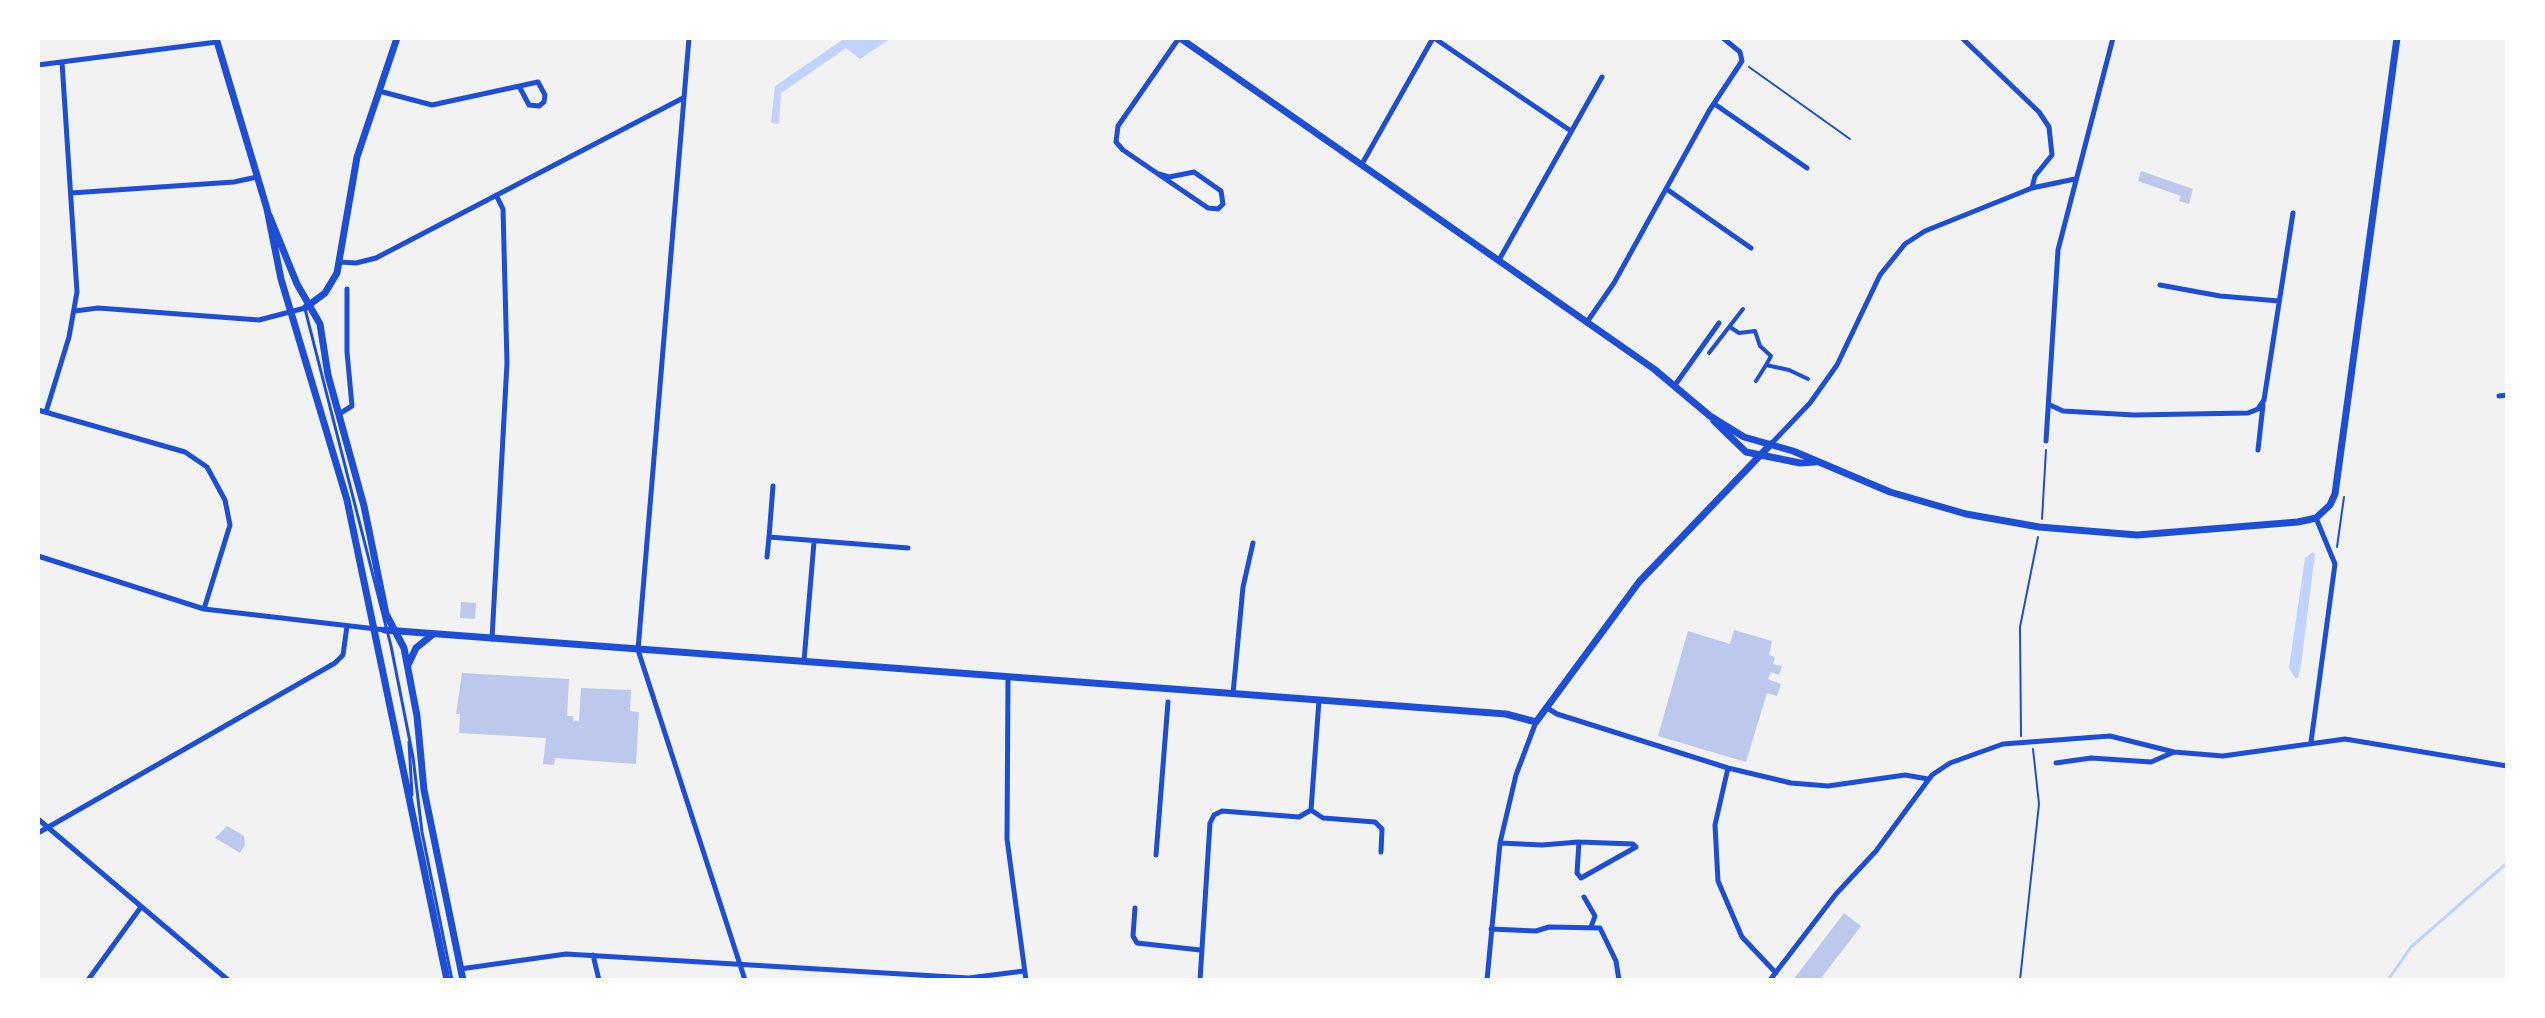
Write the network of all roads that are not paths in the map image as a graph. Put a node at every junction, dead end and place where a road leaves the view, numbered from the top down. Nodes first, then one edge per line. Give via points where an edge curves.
1 (397, 38) edge
2 (689, 38) edge
3 (1180, 38) edge
4 (1434, 38) edge
5 (1723, 38) edge
6 (1962, 38) edge
7 (2113, 38) edge
8 (2397, 38) edge
9 (217, 40) edge
10 (62, 62) junction
11 (38, 65) edge
12 (1602, 77) dead end
13 (519, 86) junction
14 (377, 90) junction
15 (684, 97) junction
16 (1716, 105) junction
17 (1571, 131) junction
18 (1362, 164) junction
19 (1807, 168) dead end
20 (1159, 174) junction
21 (257, 177) junction
22 (2075, 179) junction
23 (2032, 188) junction
24 (1668, 190) junction
25 (71, 193) junction
26 (496, 195) junction
27 (267, 209) junction
28 (2293, 213) dead end
29 (1751, 248) dead end
30 (1499, 260) junction
31 (339, 262) junction
32 (2160, 285) dead end
33 (347, 289) dead end
34 (2279, 301) junction
35 (308, 307) junction
36 (1743, 309) dead end
37 (75, 311) junction
38 (293, 312) junction
39 (1587, 322) junction
40 (1719, 323) dead end
41 (1730, 327) junction
42 (1709, 353) dead end
43 (1766, 365) junction
44 (1808, 379) dead end
45 (1756, 381) dead end
46 (1675, 385) junction
47 (2507, 395) edge
48 (2499, 396) dead end
49 (2264, 400) junction
50 (2050, 404) junction
51 (38, 410) edge
52 (46, 412) junction
53 (338, 415) junction
54 (1710, 416) junction
55 (2046, 441) road end
56 (1771, 444) junction
57 (2258, 450) dead end
58 (1758, 455) junction
59 (1815, 462) junction
60 (773, 486) dead end
61 (357, 511) junction
62 (2316, 518) junction
63 (769, 537) junction
64 (814, 542) junction
65 (1253, 543) dead end
66 (908, 548) dead end
67 (38, 556) edge
68 (767, 557) dead end
69 (377, 570) junction
70 (204, 609) junction
71 (347, 626) junction
72 (375, 629) junction
73 (385, 630) junction
74 (396, 631) junction
75 (432, 635) junction
76 (492, 639) junction
77 (638, 650) junction
78 (804, 662) junction
79 (408, 667) junction
80 (1008, 678) junction
81 (1233, 694) junction
82 (1319, 700) junction
83 (1168, 702) dead end
84 (1547, 708) junction
85 (1536, 722) junction
86 (409, 734) junction
87 (2311, 742) junction
88 (2174, 752) junction
89 (2056, 763) dead end
90 (2507, 766) edge
91 (1728, 768) junction
92 (1928, 779) junction
93 (1311, 810) junction
94 (413, 817) junction
95 (38, 819) edge
96 (47, 827) junction
97 (38, 833) edge
98 (1579, 842) junction
99 (1500, 843) junction
100 (1381, 852) dead end
101 (1156, 855) dead end
102 (1584, 897) dead end
103 (141, 907) junction
104 (1135, 908) dead end
105 (1590, 928) junction
106 (1491, 929) junction
107 (1200, 950) junction
108 (593, 955) junction
109 (742, 964) junction
110 (460, 969) junction
111 (1024, 971) junction
112 (876, 972) junction
113 (1776, 973) junction
114 (88, 980) edge
115 (228, 980) edge
116 (450, 980) edge
117 (463, 980) edge
118 (599, 980) edge
119 (745, 980) edge
120 (876, 980) edge
121 (1026, 980) edge
122 (1200, 980) edge
123 (1487, 980) edge
124 (1619, 980) edge
125 (1770, 980) edge

1 - 14 street
2 - 15 street
3 - 18 street
3 - 20 street via 1115,136 1119,147
4 - 17 street
4 - 18 street
5 - 16 street via 1740,52 1742,62
6 - 23 street via 2049,127 2052,155
7 - 22 street
8 - 62 street via 2335,494
9 - 10 street
9 - 21 street
10 - 11 street
10 - 25 street
12 - 17 street
13 - 13 street via 529,105 544,102 540,82
13 - 14 street via 432,105
14 - 31 street via 353,174
15 - 26 street
15 - 77 street
16 - 19 street
16 - 24 street
17 - 30 street
18 - 30 street
20 - 20 street via 1211,209 1223,204 1221,191 1194,172
21 - 25 street
21 - 27 street
22 - 23 street
22 - 50 street via 2052,289 2046,397
23 - 56 street via 1925,231 1898,250 1880,275 1837,365
24 - 29 street
24 - 39 street
25 - 37 street
26 - 31 street via 376,258
26 - 76 street via 503,209 507,363
27 - 35 street
27 - 38 street
28 - 34 street
30 - 39 street
31 - 35 street via 331,283
32 - 34 street
33 - 53 street via 352,406
34 - 49 street
35 - 38 street
35 - 53 street via 322,331
35 - 61 lane
36 - 41 street
37 - 38 street via 98,308 259,320
37 - 52 street
38 - 72 street via 347,500
39 - 46 street
40 - 46 street
41 - 42 street
41 - 43 street via 1739,333 1755,331 1771,356
43 - 44 street
43 - 45 street
46 - 54 street
47 - 48 street
49 - 50 street via 2253,412 2185,414 2063,411
49 - 57 street
50 - 55 street
51 - 52 street
52 - 70 street via 185,452 207,467 228,507 230,525
53 - 69 street
54 - 56 street via 1747,439
54 - 58 street via 1739,448
56 - 58 street
56 - 59 street
58 - 59 street
58 - 84 street via 1632,590
59 - 62 street via 1910,499 2039,527 2160,535
60 - 63 street
61 - 69 lane
61 - 73 lane
62 - 87 street via 2335,564
63 - 64 street
63 - 68 street
64 - 66 street
64 - 78 street
65 - 81 street via 1243,587
67 - 70 street
69 - 74 street via 386,614
70 - 71 street
71 - 72 street
71 - 96 street via 343,655 335,663
72 - 73 street
72 - 94 street
73 - 74 street
73 - 86 lane
74 - 75 street
74 - 79 street
75 - 76 street
75 - 79 street via 414,651
76 - 77 street
77 - 78 street
77 - 109 street
78 - 80 street
79 - 110 street via 424,790
80 - 81 street
80 - 111 street via 1007,829
81 - 82 street
82 - 85 street via 1506,714
82 - 93 street
83 - 101 street
84 - 85 street
84 - 91 street
85 - 99 street via 1520,760
86 - 94 lane
86 - 116 lane
87 - 88 street via 2228,756
87 - 90 street via 2362,741
88 - 89 street via 2151,762 2091,758
88 - 92 street via 2110,736 2019,741 1957,760
91 - 92 street via 1809,786 1905,775
91 - 113 street via 1714,836 1718,881 1742,937
92 - 113 street
93 - 100 street via 1323,818 1375,822 1382,829
93 - 107 street via 1299,817 1222,811 1214,815
94 - 116 street
95 - 96 street
96 - 97 street
96 - 103 street
98 - 98 street via 1633,844 1636,847 1581,878
98 - 99 street
99 - 106 street
102 - 105 street via 1595,916
103 - 114 street
103 - 115 street
104 - 107 street via 1137,943
105 - 106 street
105 - 124 street via 1604,932
106 - 123 street
107 - 122 street
108 - 109 street
108 - 110 street via 526,958
108 - 118 street
109 - 112 street
109 - 119 street
110 - 117 street
111 - 112 street via 969,978
111 - 121 street
112 - 120 street
113 - 125 street

